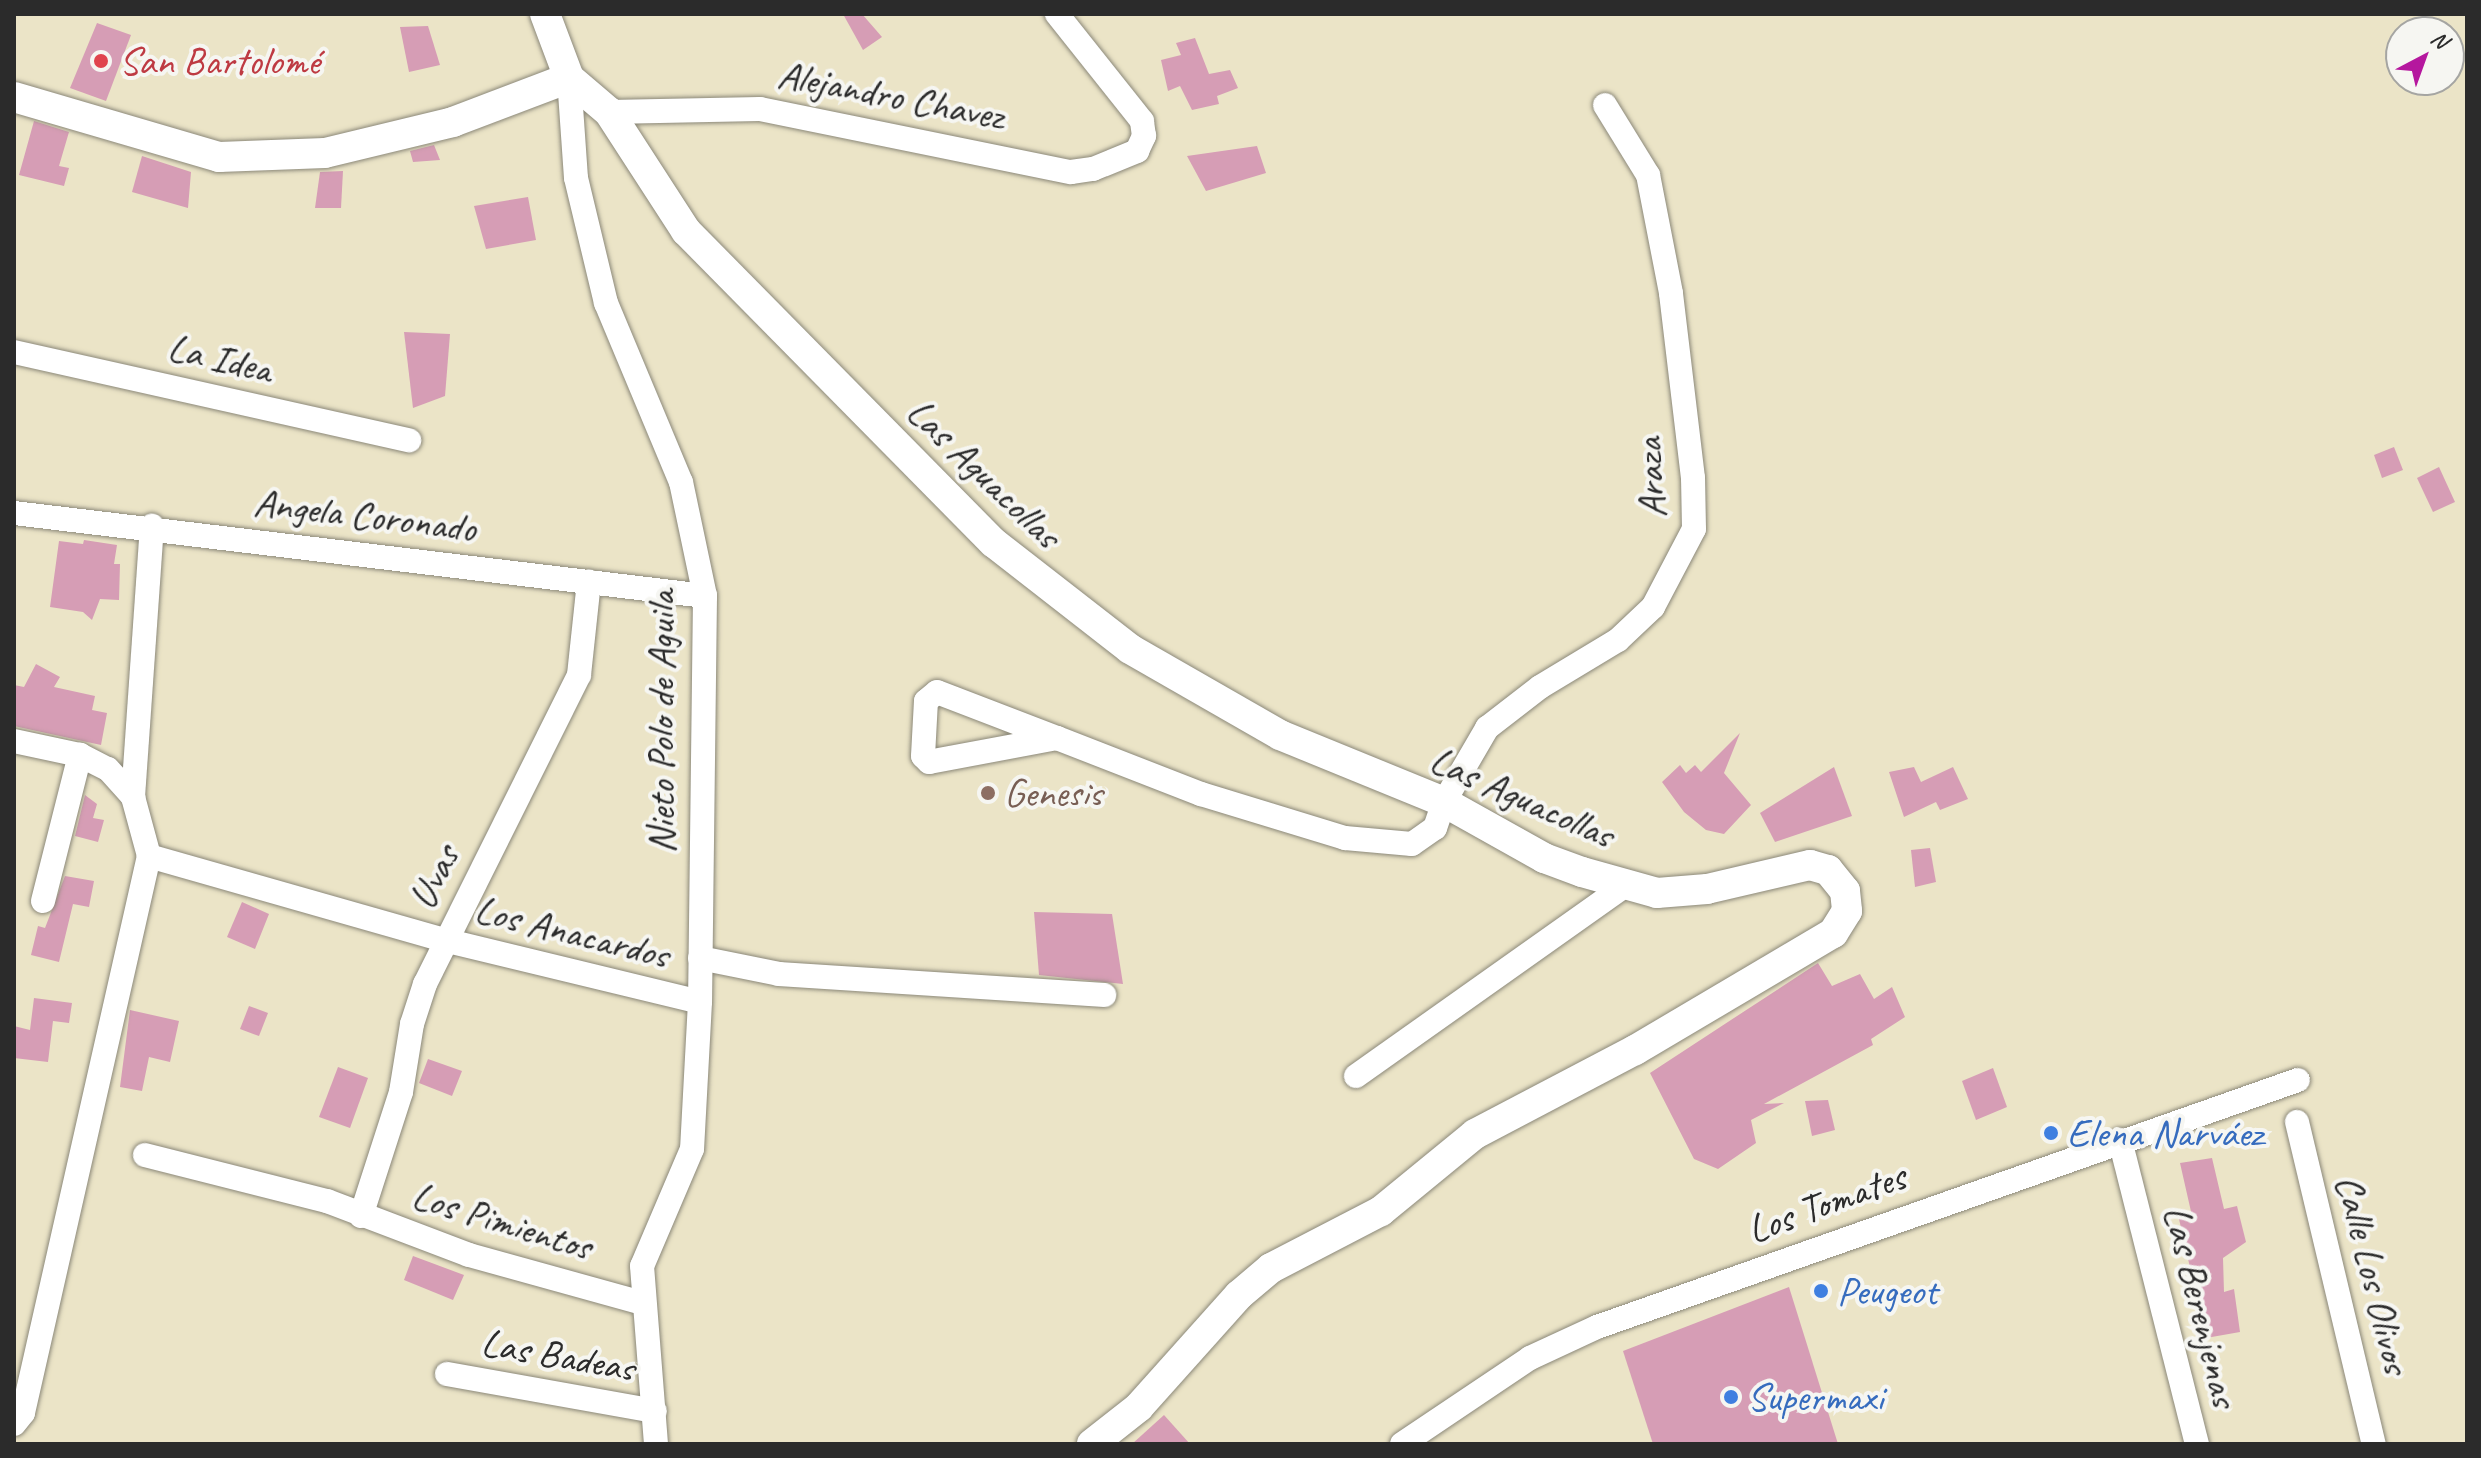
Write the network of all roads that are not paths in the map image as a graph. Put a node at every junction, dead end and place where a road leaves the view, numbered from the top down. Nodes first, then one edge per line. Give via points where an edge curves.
1 (545, 14) edge
2 (1057, 14) edge
3 (569, 78) junction
4 (14, 97) edge
5 (1605, 105) dead end
6 (609, 112) junction
7 (14, 352) edge
8 (409, 440) dead end
9 (14, 513) edge
10 (152, 526) junction
11 (589, 582) junction
12 (705, 596) junction
13 (1057, 738) junction
14 (14, 741) edge
15 (80, 755) junction
16 (133, 797) junction
17 (1444, 802) junction
18 (149, 856) junction
19 (1626, 885) junction
20 (43, 901) dead end
21 (444, 940) junction
22 (700, 958) junction
23 (1104, 995) dead end
24 (700, 1002) junction
25 (1356, 1076) dead end
26 (2298, 1080) dead end
27 (2297, 1122) dead end
28 (2120, 1140) junction
29 (145, 1155) dead end
30 (350, 1212) junction
31 (642, 1303) junction
32 (447, 1374) dead end
33 (655, 1411) junction
34 (14, 1424) edge
35 (656, 1444) edge
36 (1092, 1444) edge
37 (1402, 1444) edge
38 (2197, 1444) edge
39 (2374, 1444) edge

1 - 3 street, Nieto Polo de Aguila
2 - 6 street, Alejandro Chavez via 1142,121 1144,136 1137,151 1071,172 773,111
3 - 4 street via 453,122 325,153 219,157
3 - 6 street, Las Aguacollas
3 - 12 street, Nieto Polo de Aguila via 576,178 606,303 681,482
5 - 17 street, Araza via 1636,149 1655,204 1676,339 1694,529 1653,607 1618,640 1540,687 1487,728
6 - 17 street, Las Aguacollas via 686,231 952,503 1037,580 1130,649 1204,694 1333,760
7 - 8 street, La Idea
9 - 10 street, Angela Coronado
10 - 11 street, Angela Coronado
10 - 16 street
11 - 12 street, Angela Coronado
11 - 21 street, Uvas via 579,675
12 - 22 street, Nieto Polo de Aguila
13 - 13 street, Araza via 929,762 923,756 926,701 937,692
13 - 17 street, Araza via 1201,794 1345,838 1412,844 1435,828
14 - 15 street
15 - 16 street via 108,769
15 - 20 street
16 - 18 street
17 - 19 street, Las Aguacollas via 1544,858
18 - 21 street, Los Anacardos
18 - 34 street via 23,1413
19 - 25 street
19 - 36 street, Las Aguacollas via 1682,892 1810,865 1839,879 1847,911 1833,933 1779,968 1475,1134 1381,1211 1271,1268 1239,1295 1139,1407
21 - 24 street, Los Anacardos
21 - 30 street, Uvas via 412,1024 401,1092
22 - 23 street via 779,974
22 - 24 street, Nieto Polo de Aguila
24 - 31 street, Nieto Polo de Aguila via 692,1149 642,1266
26 - 28 street, Los Tomates
27 - 39 street, Calle Los Olivos
28 - 37 street, Los Tomates via 1597,1327 1530,1358
28 - 38 street, Las Berenjenas
29 - 30 street, Los Pimientos
30 - 31 street, Los Pimientos via 469,1255
31 - 33 street, Nieto Polo de Aguila
32 - 33 street, Las Badeas
33 - 35 street, Nieto Polo de Aguila

